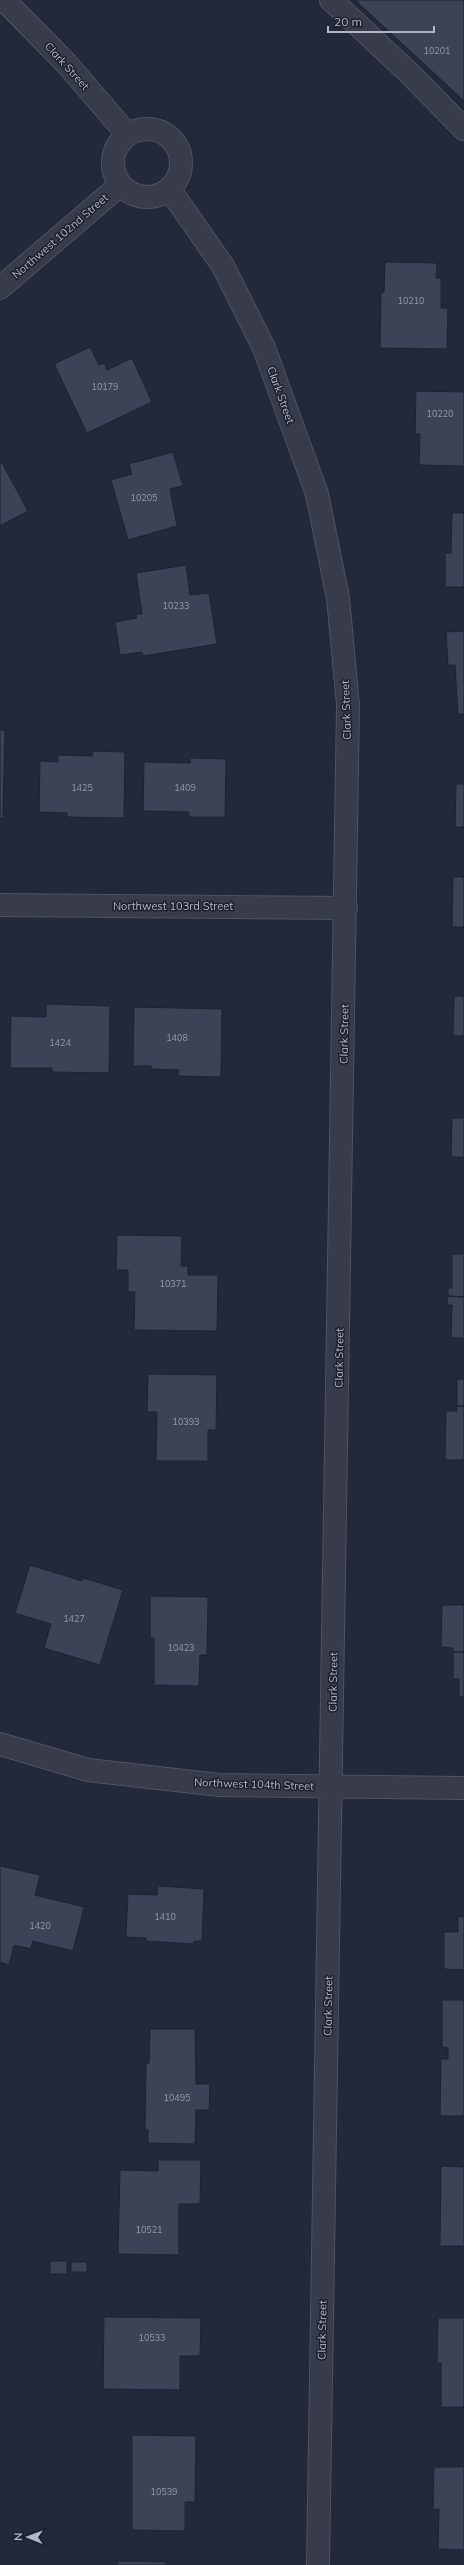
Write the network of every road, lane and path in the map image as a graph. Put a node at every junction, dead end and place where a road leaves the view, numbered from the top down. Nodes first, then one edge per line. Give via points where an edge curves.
1 (4, 0) edge
2 (331, 0) edge
3 (464, 129) edge
4 (127, 134) junction
5 (120, 185) junction
6 (170, 190) junction
7 (0, 288) edge
8 (0, 905) edge
9 (346, 908) junction
10 (0, 1744) edge
11 (332, 1787) junction
12 (464, 1788) edge
13 (318, 2565) edge

1 - 4 street, Clark Street via 66,63
2 - 3 street
4 - 5 street via 117,144 112,156 113,171
4 - 6 street via 139,129 152,129 165,133 174,142 180,154 181,167 178,179
5 - 6 street via 131,194 145,198 158,196
5 - 7 street, Northwest 102nd Street
6 - 9 street, Clark Street via 223,266 264,348 317,494 338,598 348,705
8 - 9 street, Northwest 103rd Street
9 - 11 street, Clark Street
10 - 11 street, Northwest 104th Street via 88,1770 219,1785
11 - 12 street, Northwest 104th Street
11 - 13 street, Clark Street

